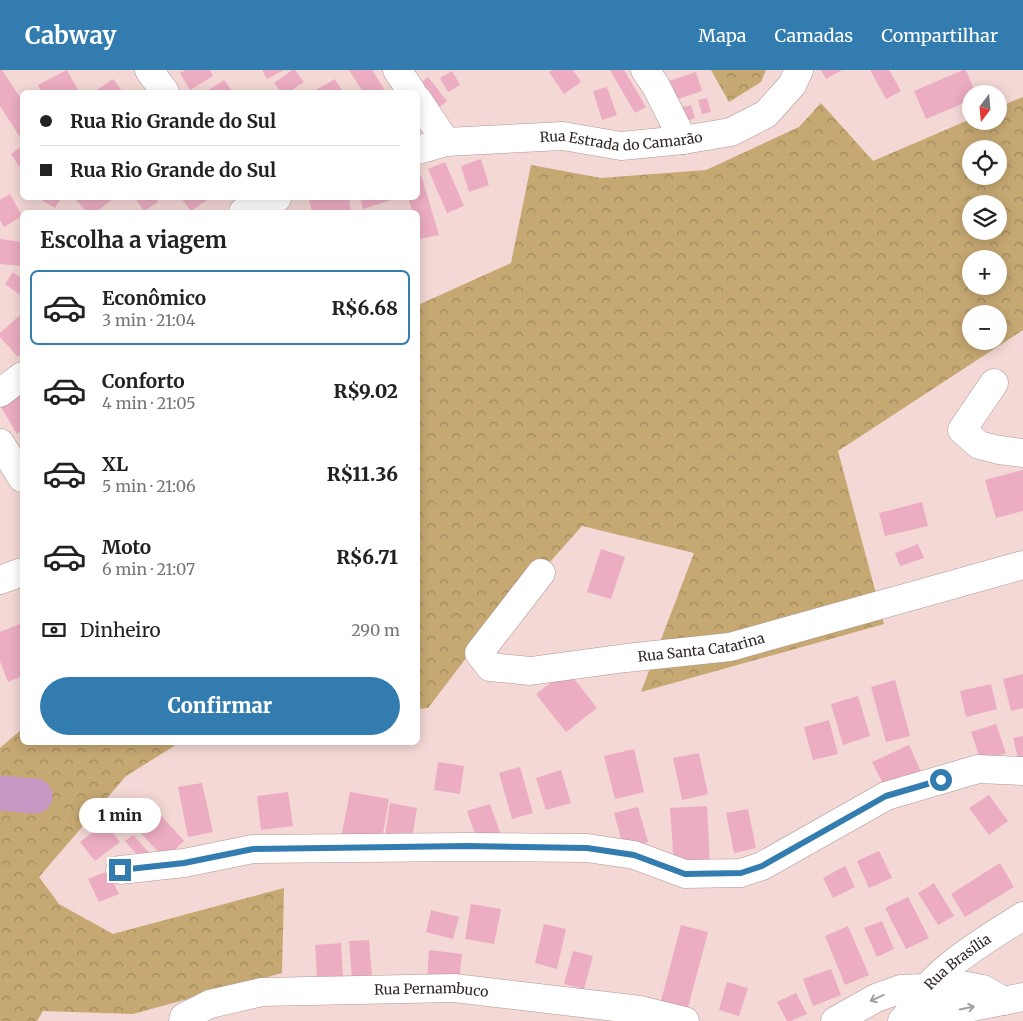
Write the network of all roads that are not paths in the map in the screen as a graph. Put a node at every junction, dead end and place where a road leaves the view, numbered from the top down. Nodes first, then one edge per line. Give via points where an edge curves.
1 (149, 70) edge
2 (397, 70) edge
3 (645, 70) edge
4 (799, 70) edge
5 (164, 90) edge
6 (411, 90) edge
7 (420, 103) edge
8 (683, 140) junction
9 (446, 142) junction
10 (420, 149) edge
11 (269, 200) edge
12 (244, 206) edge
13 (20, 378) edge
14 (994, 383) dead end
15 (0, 393) edge
16 (0, 443) edge
17 (1023, 453) edge
18 (20, 475) edge
19 (1021, 564) edge
20 (20, 573) edge
21 (541, 574) dead end
22 (0, 580) edge
23 (1023, 771) edge
24 (120, 870) dead end
25 (1023, 916) edge
26 (975, 946) junction
27 (924, 989) junction
28 (1003, 996) edge
29 (182, 1021) edge
30 (685, 1021) edge
31 (835, 1021) edge
32 (904, 1021) edge

1 - 5 street
2 - 6 street
3 - 8 street
4 - 8 street, Rua Estrada do Camarão via 792,85 766,114 731,132
7 - 9 street
8 - 9 street, Rua Estrada do Camarão via 621,146 563,136
9 - 10 street, Rua Estrada do Camarão
11 - 12 street
13 - 15 street
14 - 17 street via 962,430 979,445
16 - 18 street
19 - 21 street, Rua Santa Catarina via 730,647 530,671 490,667 479,652
20 - 22 street
23 - 24 street via 978,769 886,796 762,866 741,873 685,874 634,855 587,848 466,846 253,849 184,863
25 - 26 street, Rua Brasília
26 - 27 street, Rua Brasília
26 - 28 street via 974,966
27 - 28 street via 953,986
27 -> 31 street, Rua Brasília via 900,989 876,998
27 - 32 street
32 -> 28 street
29 - 30 street, Rua Pernambuco via 210,1004 262,992 454,988 640,1010

